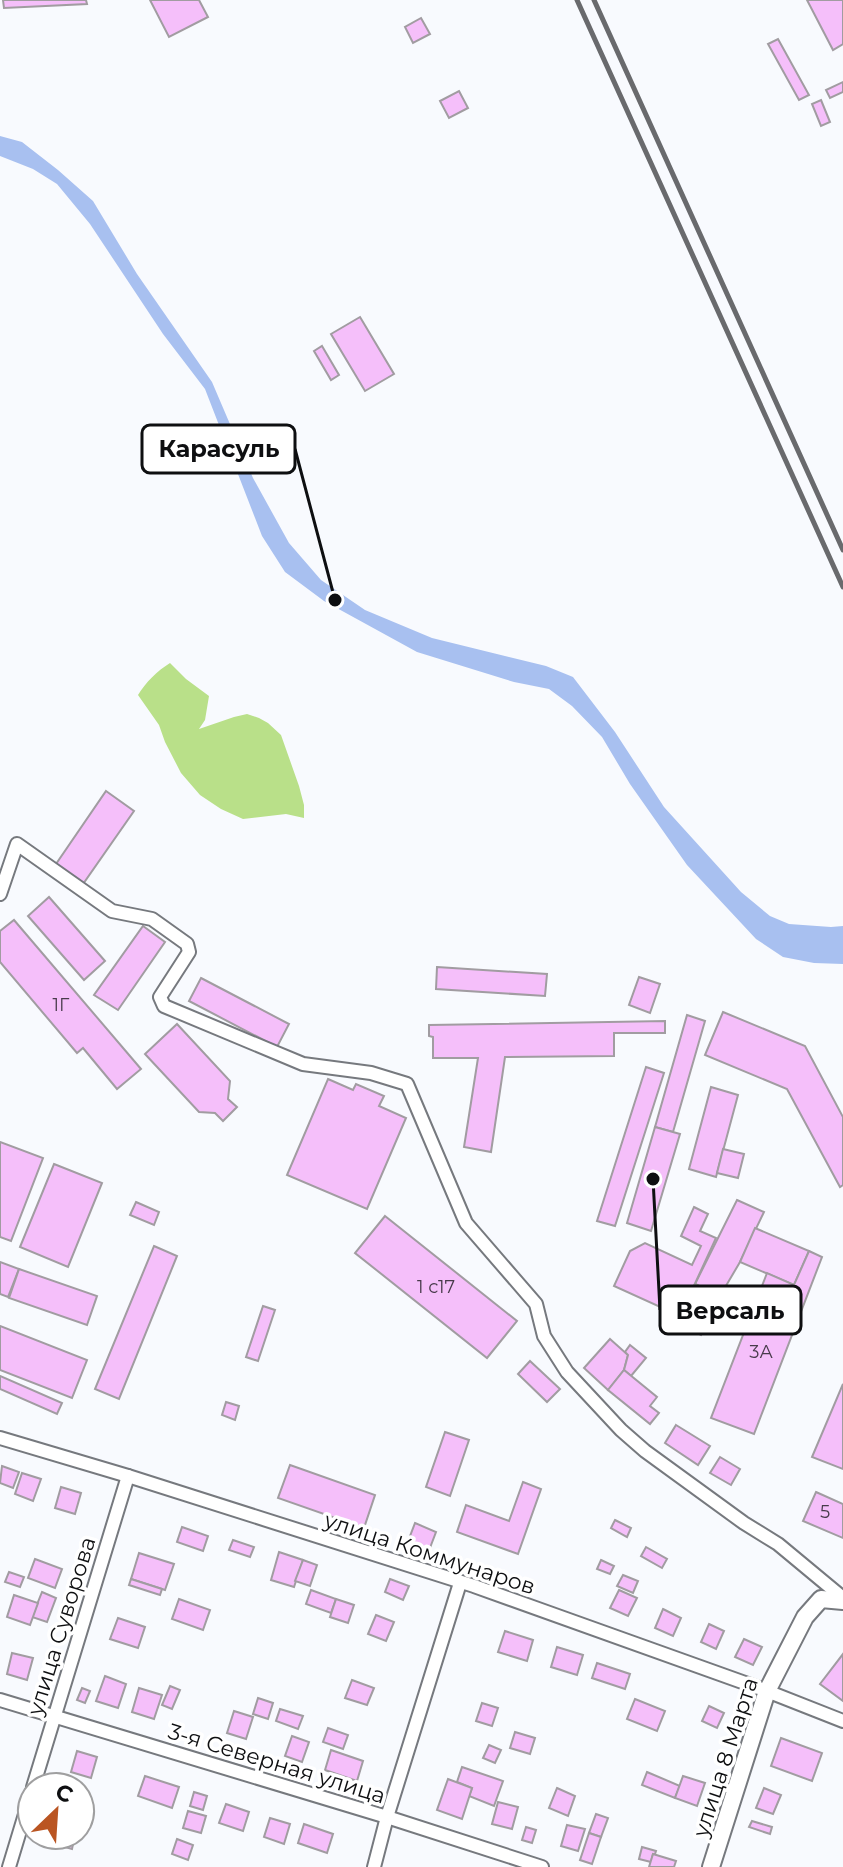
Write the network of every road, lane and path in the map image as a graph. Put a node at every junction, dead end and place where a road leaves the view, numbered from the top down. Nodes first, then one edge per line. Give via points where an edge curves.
1 (0, 894) edge
2 (0, 1438) edge
3 (128, 1476) junction
4 (816, 1576) junction
5 (460, 1583) junction
6 (821, 1599) junction
7 (843, 1599) edge
8 (767, 1691) junction
9 (0, 1700) edge
10 (54, 1717) junction
11 (843, 1721) edge
12 (38, 1771) edge
13 (387, 1817) junction
14 (16, 1844) edge
15 (9, 1867) edge
16 (374, 1867) edge
17 (542, 1867) edge
18 (711, 1867) edge

1 - 4 street via 17,844 112,911 152,919 187,944 189,952 160,997 164,1006 303,1064 371,1073 407,1084 466,1223 536,1304 544,1336 567,1372 645,1451
2 - 3 street, улица Коммунаров
3 - 5 street, улица Коммунаров
3 - 10 street, улица Суворова
4 - 6 street
4 - 7 street
5 - 8 street, улица Коммунаров
5 - 13 street
6 - 7 street
6 - 8 street, улица 8 Марта via 805,1617
8 - 11 street, улица Коммунаров
8 - 18 street, улица 8 Марта
9 - 10 street, 3-я Северная улица
10 - 12 street, улица Суворова
10 - 13 street, 3-я Северная улица
13 - 16 street
13 - 17 street, 3-я Северная улица
14 - 15 street, улица Суворова

